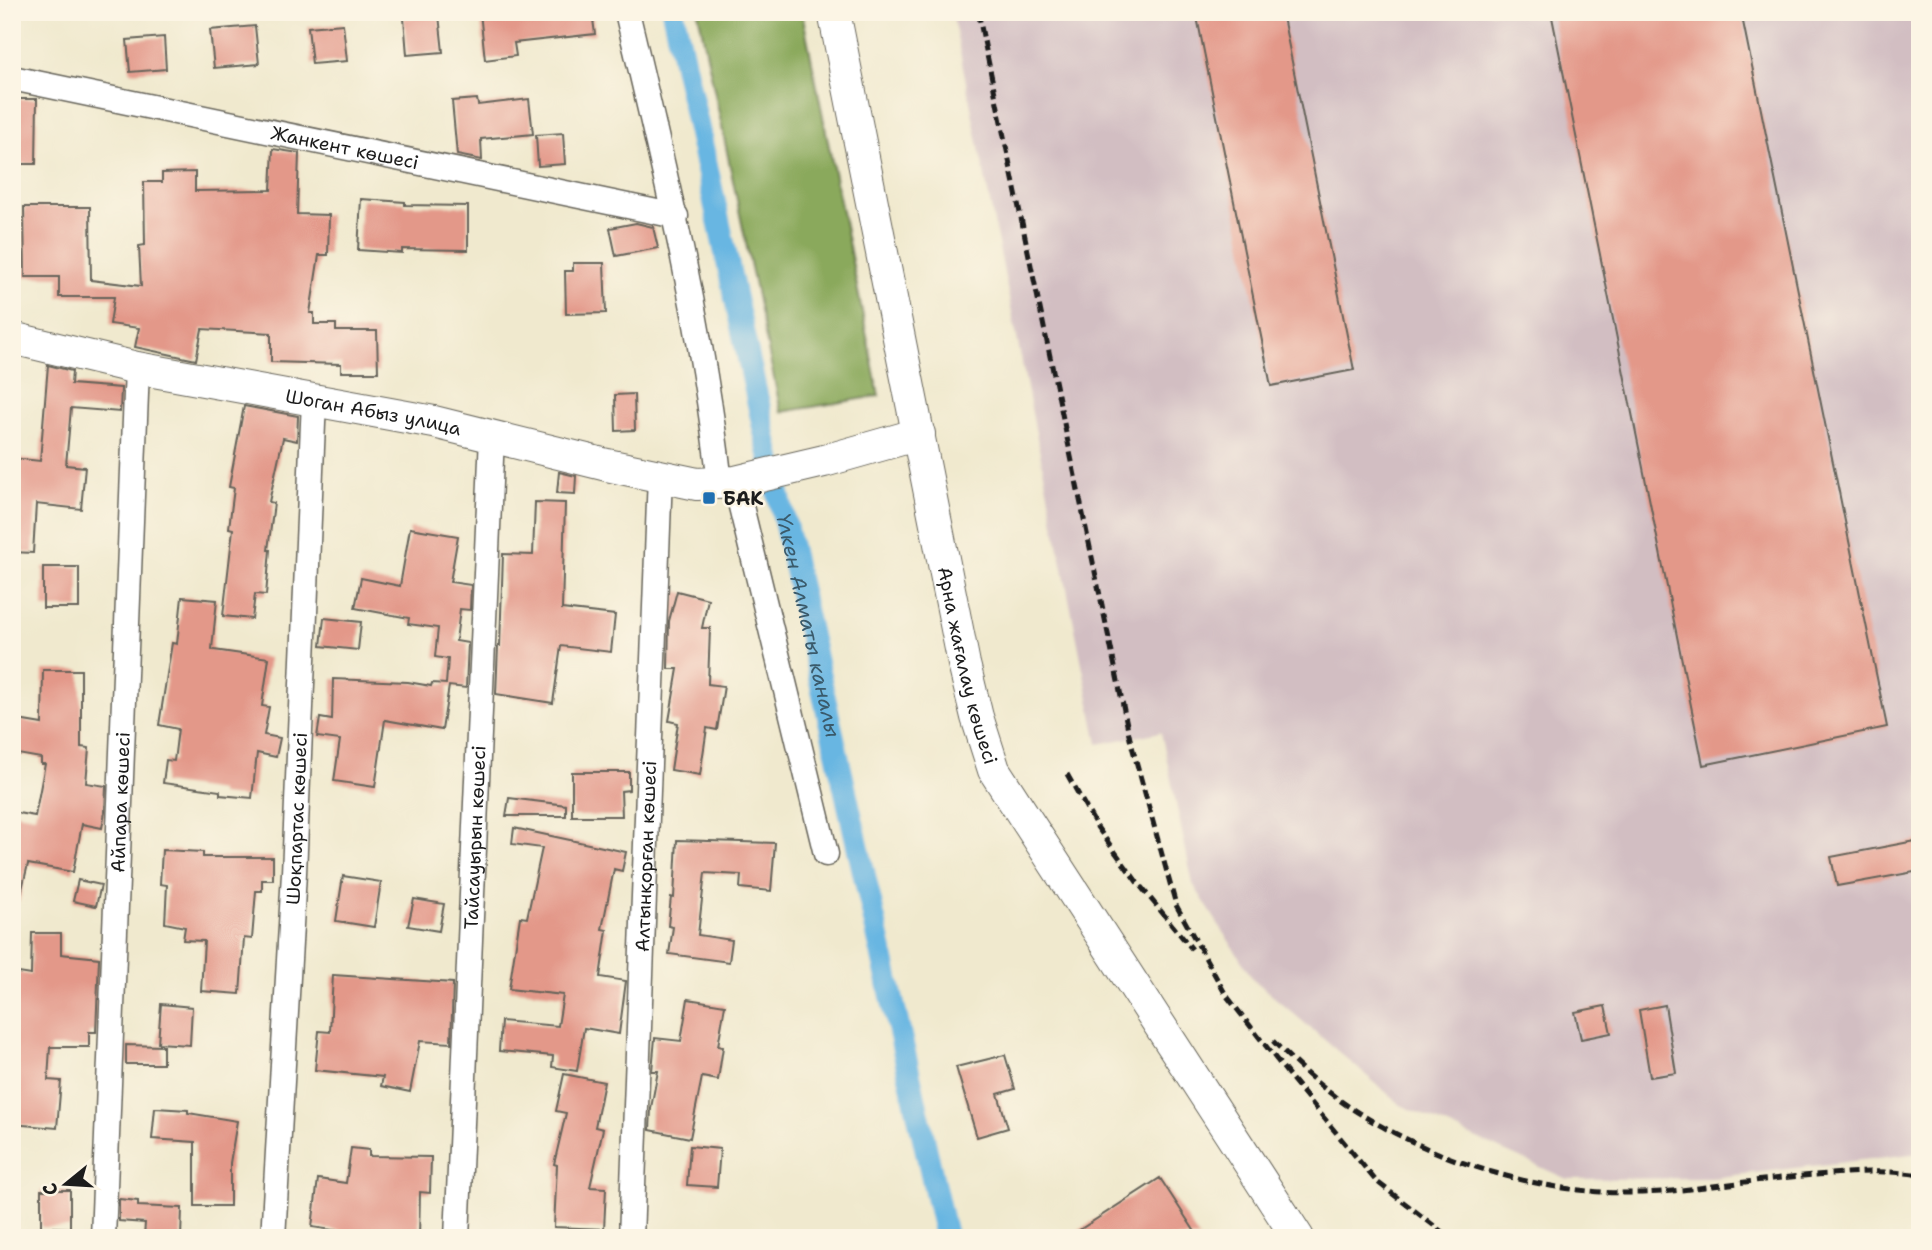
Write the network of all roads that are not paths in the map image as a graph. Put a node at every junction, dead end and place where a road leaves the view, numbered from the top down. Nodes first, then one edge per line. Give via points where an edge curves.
1 (627, 12) edge
2 (834, 12) edge
3 (12, 78) edge
4 (676, 216) junction
5 (12, 338) edge
6 (137, 368) junction
7 (314, 400) junction
8 (919, 433) junction
9 (492, 436) junction
10 (660, 475) junction
11 (727, 483) junction
12 (825, 854) dead end
13 (103, 1238) edge
14 (274, 1238) edge
15 (457, 1238) edge
16 (631, 1238) edge
17 (1298, 1238) edge

1 - 4 street
2 - 8 street, Арна жағалау көшесі
3 - 4 street, Жанкент көшесі
4 - 11 street via 715,439
5 - 6 street, Шоган Абыз улица
6 - 7 street, Шоган Абыз улица
6 - 13 street, Айпара көшесі
7 - 9 street, Шоган Абыз улица
7 - 14 street, Шоқпартас көшесі
8 - 11 street, Шоган Абыз улица
8 - 17 street, Арна жағалау көшесі via 964,664 994,770
9 - 10 street, Шоган Абыз улица
9 - 15 street, Тайсауырын көшесі
10 - 11 street, Шоган Абыз улица via 697,484
10 - 16 street, Алтынқорған көшесі
11 - 12 street

